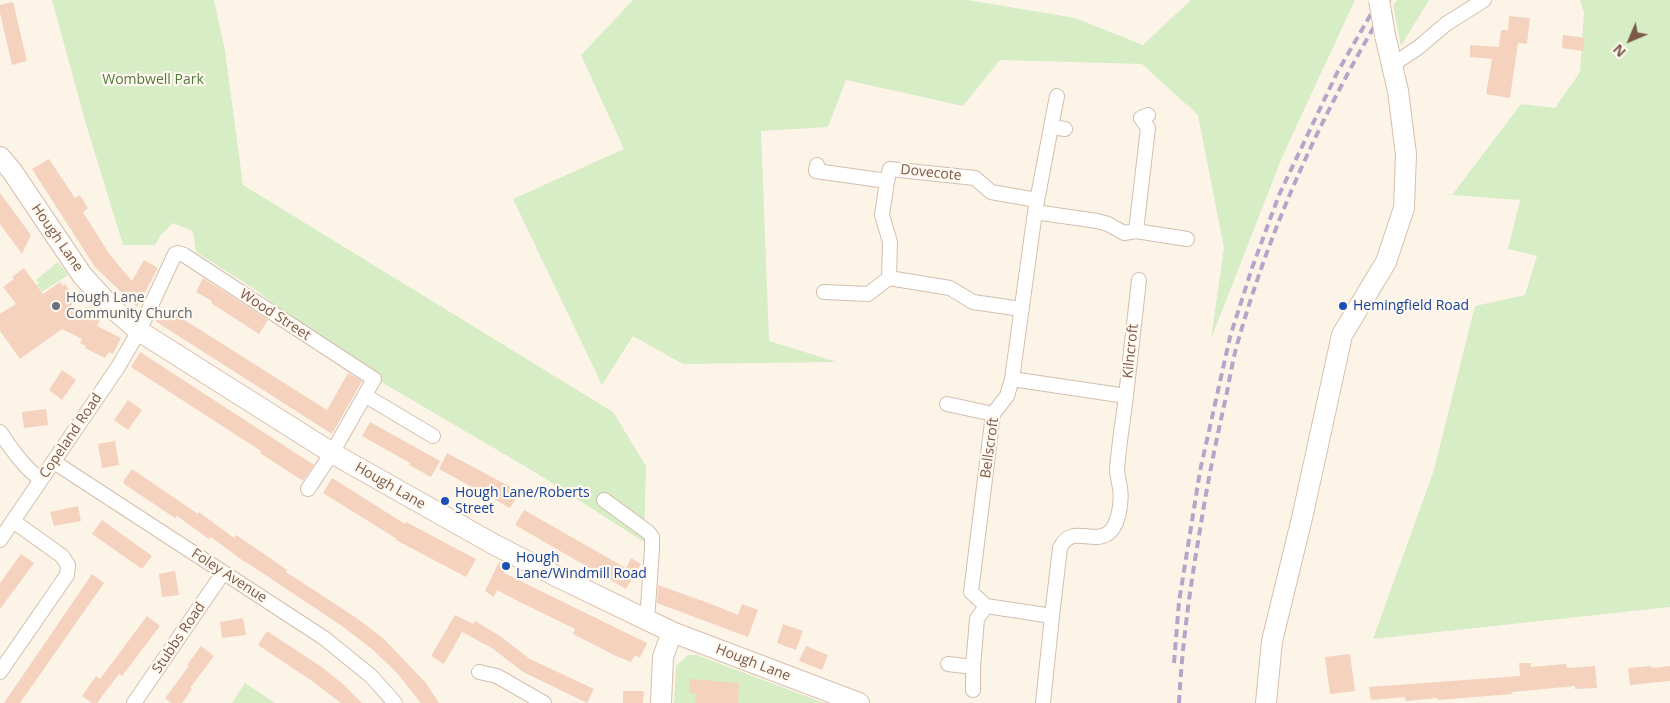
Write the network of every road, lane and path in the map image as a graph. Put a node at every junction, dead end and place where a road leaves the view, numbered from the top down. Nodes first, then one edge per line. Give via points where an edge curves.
1 (1379, 0) edge
2 (1484, 0) edge
3 (1392, 65) junction
4 (1056, 96) dead end
5 (1148, 115) dead end
6 (1051, 127) junction
7 (1065, 129) dead end
8 (0, 157) edge
9 (817, 165) dead end
10 (887, 181) junction
11 (1036, 206) junction
12 (1136, 231) junction
13 (1187, 239) dead end
14 (890, 278) junction
15 (1139, 280) dead end
16 (824, 292) dead end
17 (1021, 309) junction
18 (139, 330) junction
19 (1012, 379) junction
20 (366, 396) junction
21 (1126, 396) junction
22 (947, 404) dead end
23 (993, 414) junction
24 (0, 432) edge
25 (433, 436) dead end
26 (332, 453) junction
27 (54, 462) junction
28 (41, 480) junction
29 (308, 490) dead end
30 (604, 500) dead end
31 (13, 521) junction
32 (0, 540) edge
33 (223, 573) junction
34 (986, 606) junction
35 (1052, 616) junction
36 (647, 621) junction
37 (672, 632) junction
38 (948, 664) dead end
39 (973, 667) junction
40 (0, 672) edge
41 (479, 672) dead end
42 (973, 690) dead end
43 (134, 703) edge
44 (395, 703) edge
45 (544, 703) edge
46 (661, 703) edge
47 (859, 703) edge
48 (1043, 703) edge
49 (1266, 703) edge

1 - 3 main road, bridge
2 - 3 street
3 - 49 main road via 1406,154 1404,208 1386,262 1342,335 1272,641
4 - 6 street, Bellscroft
5 - 12 street via 1141,118 1148,128
6 - 7 street
6 - 11 street, Bellscroft
8 - 18 main road, Hough Lane via 82,275 112,308
9 - 10 street, Dovecote via 816,171
10 - 11 street, Dovecote via 890,168 975,178 991,192
10 - 14 street, Dovecote via 882,215 890,242
11 - 12 street via 1108,224 1124,233
11 - 17 street, Bellscroft
12 - 13 street
14 - 16 street via 868,294
14 - 17 street via 950,288 973,302
15 - 21 street, Kilncroft
17 - 19 street, Bellscroft
18 - 20 street, Wood Street via 178,253 374,379
18 - 26 main road, Hough Lane
18 - 27 street, Copeland Road
19 - 21 street, Kilncroft
19 - 23 street, Bellscroft via 1008,396
20 - 25 street
20 - 26 street, Wood Street
21 - 35 street via 1117,471 1121,494 1118,516 1114,527 1102,537 1075,535 1062,543
22 - 23 street
23 - 34 street, Bellscroft via 971,592
24 - 28 street via 18,459
26 - 29 street, Wood Street
26 - 36 main road, Hough Lane via 495,544
27 - 28 street, Copeland Road
27 - 33 street, Foley Avenue
28 - 31 street, Copeland Road
30 - 36 street via 652,537
31 - 32 street, Copeland Road
31 - 40 street via 62,556 68,565 66,575
33 - 43 street, Stubbs Road
33 - 44 street, Foley Avenue via 324,638 371,676
34 - 35 street
34 - 39 street via 978,619
35 - 48 street
36 - 37 main road, Hough Lane
37 - 46 main road via 663,657
37 - 47 main road, Hough Lane
38 - 39 street
39 - 42 street
41 - 45 street via 497,676

